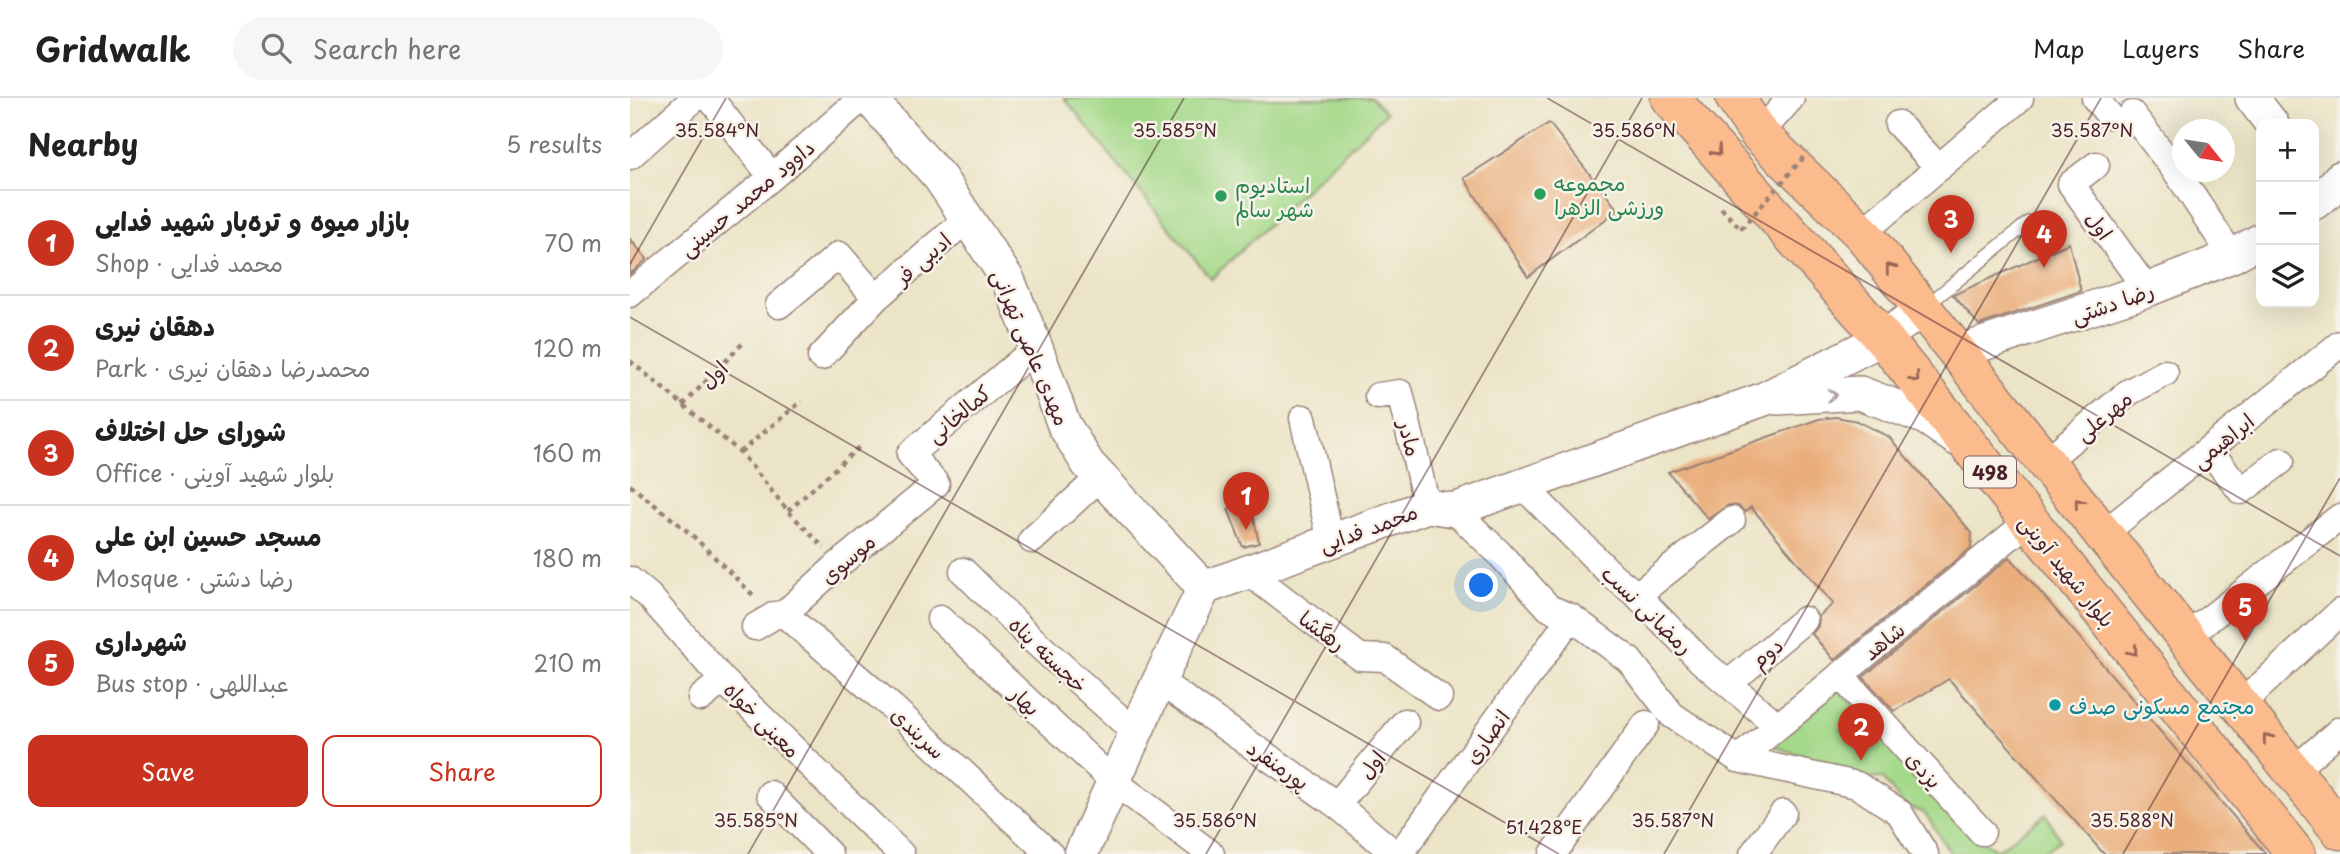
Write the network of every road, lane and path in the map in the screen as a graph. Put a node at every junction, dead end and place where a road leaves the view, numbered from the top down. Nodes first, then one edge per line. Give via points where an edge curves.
1 (695, 98) edge
2 (710, 98) edge
3 (862, 98) edge
4 (869, 98) edge
5 (1735, 98) edge
6 (1791, 98) edge
7 (2252, 98) edge
8 (1670, 99) edge
9 (2010, 101) edge
10 (2112, 109) edge
11 (2268, 119) edge
12 (1898, 124) dead end
13 (1759, 134) junction
14 (630, 156) edge
15 (1804, 157) dead end
16 (2096, 165) dead end
17 (1939, 168) junction
18 (772, 177) junction
19 (1721, 208) dead end
20 (968, 218) junction
21 (2029, 222) dead end
22 (1862, 233) junction
23 (2256, 243) edge
24 (2232, 257) junction
25 (2147, 290) junction
26 (630, 294) edge
27 (876, 298) junction
28 (779, 305) dead end
29 (1923, 309) junction
30 (1882, 338) junction
31 (744, 343) dead end
32 (2340, 344) edge
33 (1037, 348) junction
34 (1958, 352) junction
35 (821, 357) dead end
36 (630, 361) edge
37 (2165, 373) dead end
38 (1378, 396) dead end
39 (1764, 399) junction
40 (802, 401) dead end
41 (682, 405) junction
42 (1303, 418) dead end
43 (859, 447) dead end
44 (1970, 447) junction
45 (2209, 450) junction
46 (740, 452) junction
47 (2281, 461) dead end
48 (2045, 462) junction
49 (1100, 477) junction
50 (936, 484) joint
51 (630, 485) edge
52 (1523, 486) junction
53 (1441, 508) junction
54 (788, 511) junction
55 (2340, 517) edge
56 (1732, 520) dead end
57 (2029, 521) junction
58 (2103, 534) junction
59 (1032, 540) dead end
60 (1331, 541) junction
61 (839, 564) junction
62 (963, 571) dead end
63 (1248, 572) junction
64 (1203, 588) junction
65 (1637, 595) junction
66 (636, 596) edge
67 (2340, 612) edge
68 (1571, 618) junction
69 (771, 619) junction
70 (940, 619) dead end
71 (1804, 620) dead end
72 (2186, 637) junction
73 (1840, 675) junction
74 (723, 680) junction
75 (1159, 681) junction
76 (1729, 683) junction
77 (1438, 697) dead end
78 (701, 698) dead end
79 (2240, 705) junction
80 (1405, 722) dead end
81 (1646, 724) dead end
82 (1778, 726) junction
83 (2340, 730) edge
84 (1137, 734) junction
85 (1738, 759) junction
86 (2293, 772) junction
87 (1114, 781) junction
88 (770, 794) dead end
89 (1338, 805) junction
90 (1783, 813) dead end
91 (2340, 830) edge
92 (1982, 832) dead end
93 (2291, 852) edge
94 (829, 854) edge
95 (901, 854) edge
96 (1050, 854) edge
97 (1081, 854) edge
98 (1211, 854) edge
99 (1395, 854) edge
100 (1400, 854) edge
101 (1553, 854) edge
102 (1753, 854) edge
103 (1925, 854) edge

1 - 14 street
2 - 18 street
3 - 18 street, داوود محمد حسینی
4 - 20 street, مهدی عاصی تهرانی via 940,177
5 - 13 main road, 498
6 - 13 street
7 - 11 street
8 -> 30 main road, بلوار شهید آوینی / 498
9 - 17 street
10 - 24 street via 2178,174
12 - 17 street
13 - 22 main road, 498
15 - 19 path, bridge via 1741,229
16 - 25 street, اول via 2071,184
17 - 22 street
18 - 26 street, داوود محمد حسینی
20 - 27 street, ادیبی فر
20 - 33 street, مهدی عاصی تهرانی via 1008,280
21 - 29 lane
29 -> 22 main road, 498
23 - 24 street, رضا دشتی
24 - 25 street, رضا دشتی
25 - 34 street, رضا دشتی
27 - 28 street, ادیبی فر via 839,255
27 - 35 street, ادیبی فر
29 - 30 street, محمد فدایی
29 - 34 main road, 498
30 - 39 street, محمد فدایی
30 -> 44 main road, بلوار شهید آوینی / 498
31 - 41 path, اول
32 - 45 street, ابراهیمی
33 - 49 street, مهدی عاصی تهرانی via 1064,425
33 - 50 street, کمالخانی via 910,454
34 - 48 main road, 498
36 - 41 path
37 - 48 street, مهرعلی via 2129,392
38 - 53 street, مادر via 1400,393
39 -> 44 street via 1860,393 1926,418
39 - 52 street, محمد فدایی
40 - 46 path
41 - 46 path
42 - 60 street
43 - 54 path
44 - 57 main road, بلوار شهید آوینی / 498
45 - 47 street via 2241,491
45 - 58 street, ابراهیمی
46 - 54 path
58 -> 48 main road, 498
49 - 59 street
49 - 64 street, مهدی عاصی تهرانی
50 - 61 street, موسوی
51 - 69 path via 692,535
52 - 53 street, محمد فدایی
52 - 65 street, رمضانی نسب
53 - 60 street, محمد فدایی
53 - 68 street via 1497,551 1549,608
54 - 61 path
55 - 72 street
56 - 65 street
57 - 73 street, شاهد
57 -> 93 main road, بلوار شهید آوینی / 498
58 - 72 main road, 498
60 - 63 street, محمد فدایی
61 - 69 street, موسوی
62 - 84 street, خجسته پناه
63 - 64 street, محمد فدایی
63 - 77 street, رهگشا via 1360,657 1385,658
64 - 75 street
65 - 76 street, رمضانی نسب
66 - 74 street, معینی خواه
67 - 79 street
68 - 85 street via 1629,660 1672,715
68 - 100 street, انصاری
69 - 96 street, سربندی via 892,707
70 - 87 street, بهار
71 - 76 street, دوم
72 - 79 main road, 498
73 - 82 street, شاهد
73 - 92 street, یزدی
74 - 78 street
74 - 95 street, معینی خواه
75 - 84 street
75 - 89 street, پورمنفرد
76 - 82 street, رمضانی نسب
86 -> 79 main road, 498
80 - 89 street, اول
81 - 101 street
82 - 85 street, شاهد
83 - 86 street
84 - 87 street
85 - 103 street via 1857,785 1899,812
86 - 91 main road, 498
87 - 97 street
87 - 98 street, بهار
88 - 94 street
89 - 99 street, پورمنفرد
90 - 102 street

